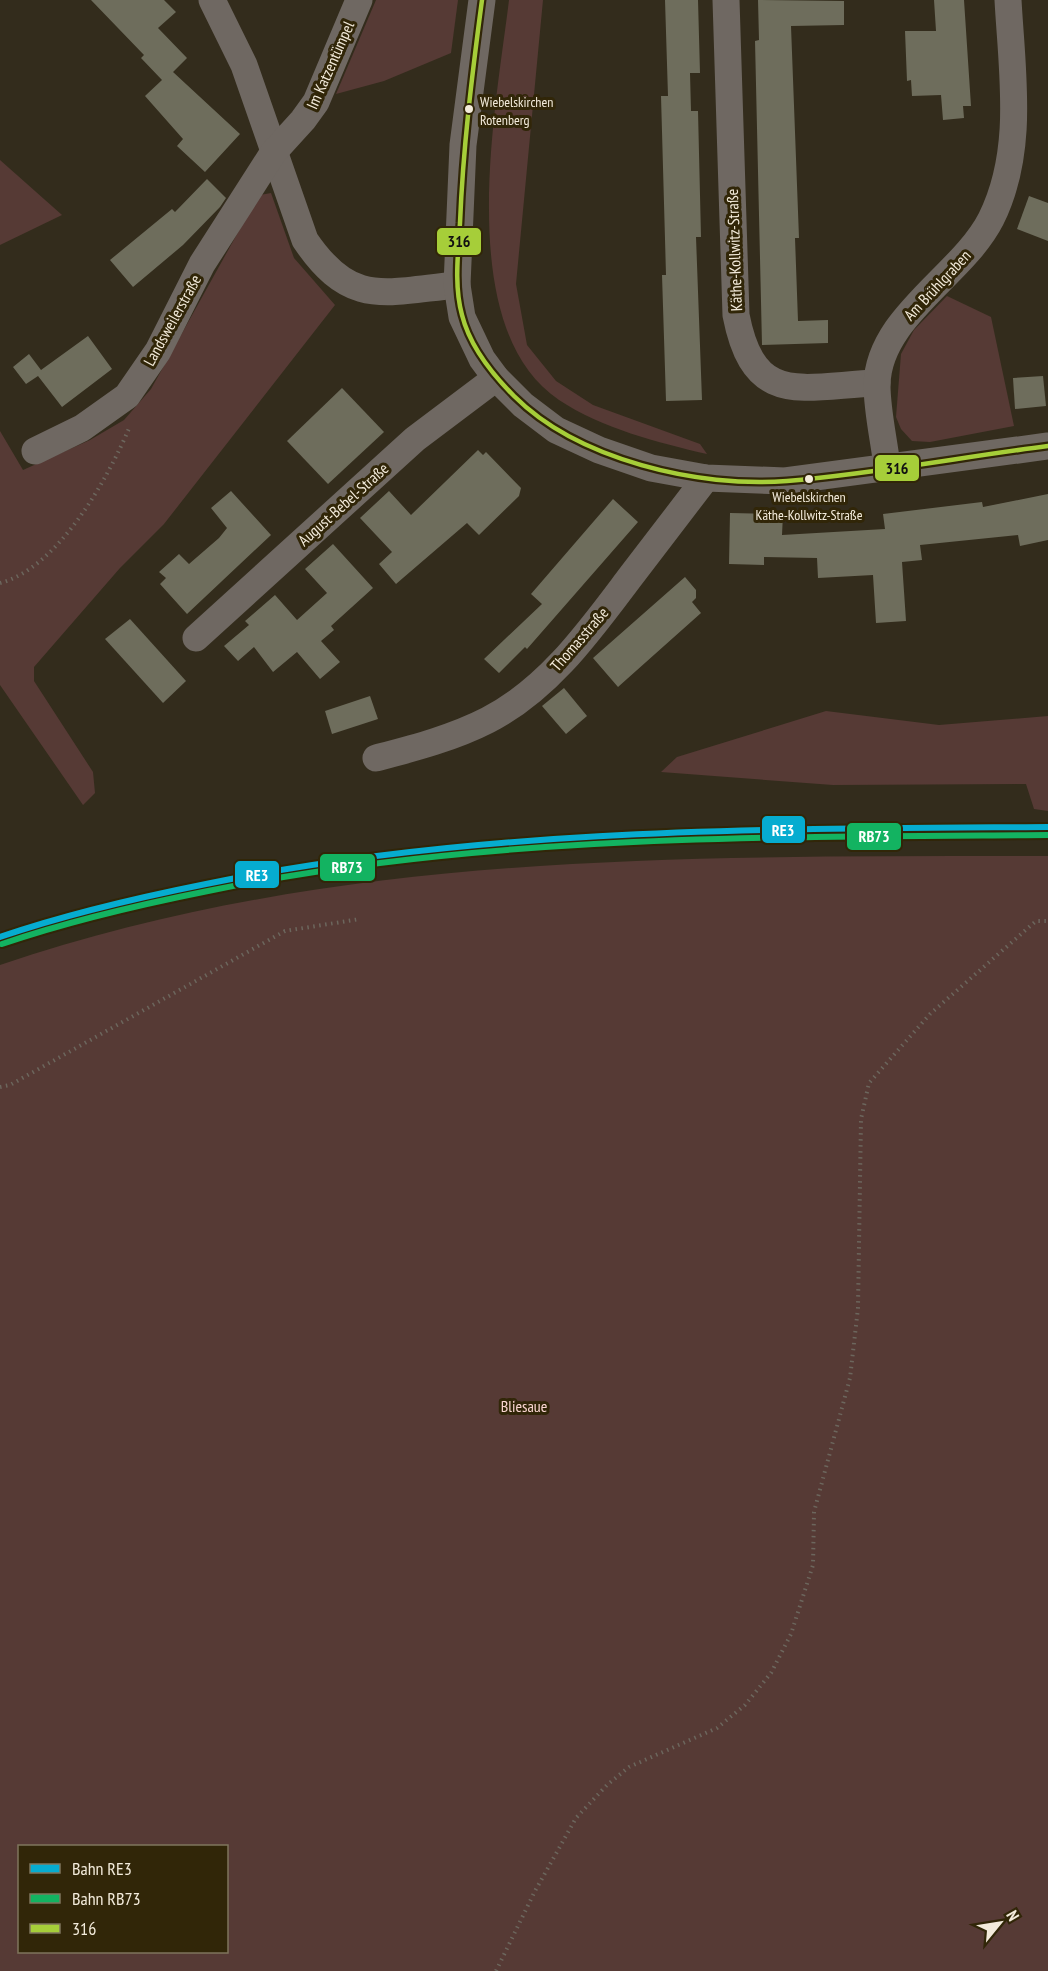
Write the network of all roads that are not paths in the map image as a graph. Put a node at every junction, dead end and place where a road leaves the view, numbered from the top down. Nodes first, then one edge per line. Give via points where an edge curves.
1 (212, 0) edge
2 (358, 0) edge
3 (482, 0) edge
4 (726, 0) edge
5 (1008, 0) edge
6 (273, 153) junction
7 (456, 285) junction
8 (496, 378) junction
9 (877, 383) junction
10 (1048, 446) edge
11 (35, 451) dead end
12 (887, 466) junction
13 (706, 478) junction
14 (196, 638) dead end
15 (376, 758) dead end

1 - 6 street via 244,65
2 - 6 street, Im Katzentümpel via 316,102
3 - 7 street via 463,145
4 - 9 street, Käthe-Kollwitz-Straße via 736,315 741,345 757,372 783,387
5 - 9 street, Am Brühlgraben via 1014,138 1007,180 991,220 967,255 907,316 886,347
6 - 7 street via 305,240 322,265 338,279 358,289 383,292
6 - 11 street, Landsweilerstraße via 202,264 158,351 127,396 82,428
7 - 8 street via 470,337
8 - 13 street via 556,430 651,468
8 - 14 street, August-Bebel-Straße via 415,439
9 - 12 street, Am Brühlgraben
10 - 12 street
12 - 13 street via 785,481
13 - 15 street, Thomasstraße via 561,664 489,720 433,743

